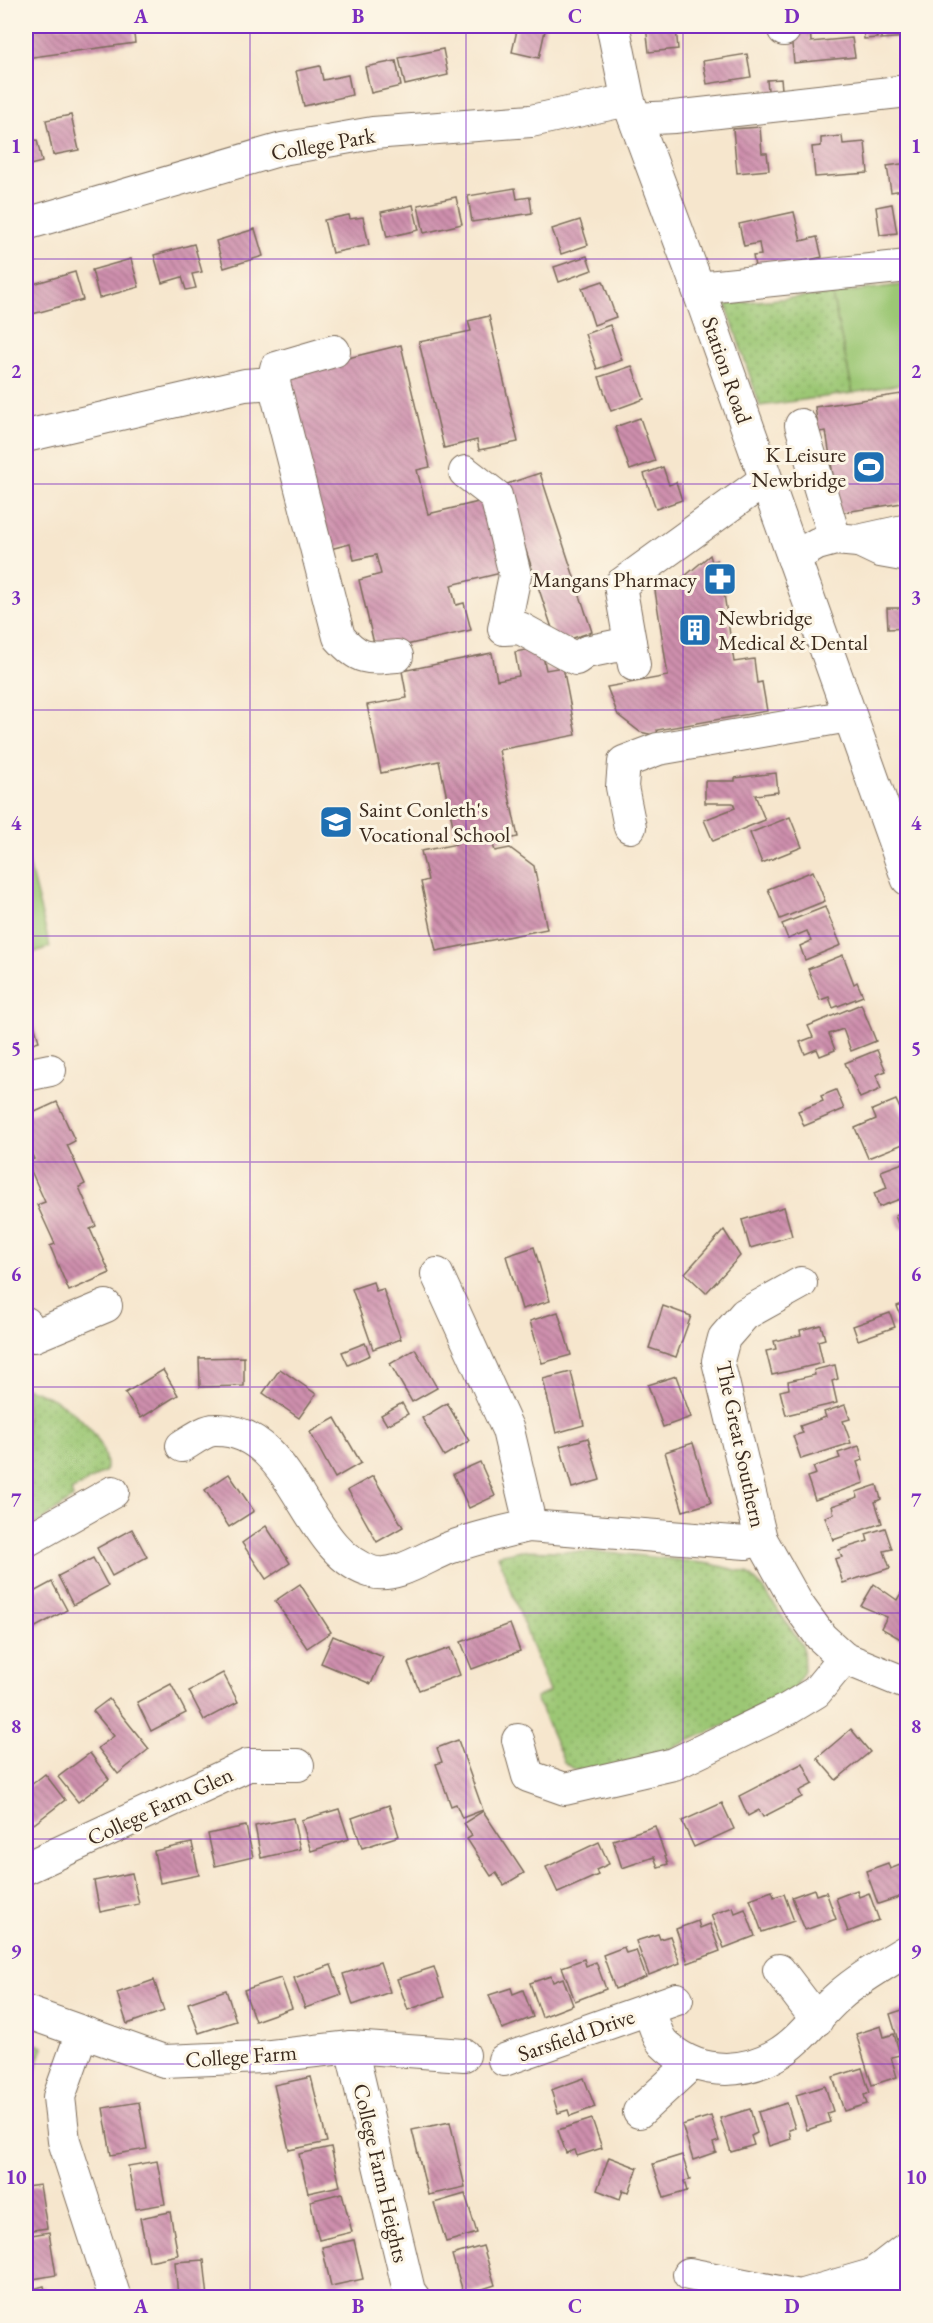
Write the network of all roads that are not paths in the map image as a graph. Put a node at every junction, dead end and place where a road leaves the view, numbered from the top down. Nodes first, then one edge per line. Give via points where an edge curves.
1 (613, 26) edge
2 (908, 91) edge
3 (631, 109) junction
4 (26, 224) edge
5 (908, 266) edge
6 (698, 288) junction
7 (334, 351) dead end
8 (274, 382) junction
9 (801, 425) dead end
10 (26, 436) edge
11 (465, 472) dead end
12 (765, 480) junction
13 (908, 530) edge
14 (846, 540) junction
15 (908, 556) edge
16 (793, 558) junction
17 (397, 656) dead end
18 (849, 716) junction
19 (630, 827) dead end
20 (908, 879) edge
21 (437, 1274) dead end
22 (801, 1283) dead end
23 (106, 1306) dead end
24 (26, 1323) edge
25 (182, 1446) dead end
26 (113, 1492) dead end
27 (529, 1526) junction
28 (761, 1539) junction
29 (26, 1541) edge
30 (844, 1658) junction
31 (908, 1684) edge
32 (518, 1740) dead end
33 (298, 1765) dead end
34 (26, 1868) edge
35 (908, 1950) edge
36 (780, 1970) dead end
37 (26, 2012) edge
38 (817, 2020) junction
39 (82, 2032) junction
40 (351, 2047) junction
41 (464, 2055) dead end
42 (504, 2060) dead end
43 (691, 2064) junction
44 (639, 2112) dead end
45 (908, 2247) edge
46 (689, 2274) dead end
47 (908, 2279) edge
48 (115, 2298) edge
49 (414, 2298) edge
50 (885, 2298) edge

1 - 3 main road, Station Road
2 - 3 street, College Park via 674,117
3 - 4 street, College Park via 373,134 282,148
3 - 6 main road, Station Road
5 - 6 street
6 - 12 main road, Station Road
7 - 8 street via 276,368
8 - 10 street via 245,385
8 - 17 street via 339,637 352,652 367,659
9 - 14 street
11 - 12 street via 496,496 515,575 504,629 520,628 576,659 586,652 632,654 620,585
12 - 16 main road, Station Road
13 - 14 street
14 - 15 street
14 - 16 street via 817,544
16 - 18 main road, Station Road
18 - 19 street via 658,749 624,762 622,787
18 - 20 main road, Station Road
21 - 27 street via 508,1430
22 - 28 street, The Great Southern via 745,1314 724,1338 718,1361
23 - 24 street via 34,1336
25 - 27 street, The Great Southern via 213,1430 249,1436 279,1466 326,1535 352,1565 374,1573 401,1569 448,1548
26 - 29 street
27 - 28 street, The Great Southern via 746,1543
28 - 30 street, The Great Southern via 821,1637
30 - 31 street, The Great Southern
30 - 32 street via 816,1692 788,1709 674,1764 601,1783 565,1789 528,1776
33 - 34 street, College Farm Glen via 248,1765
35 - 38 street, Sarsfield Drive via 839,1996
36 - 38 street
37 - 39 street, College Farm
38 - 43 street, Sarsfield Drive via 777,2055 740,2069
39 - 40 street, College Farm via 164,2061 262,2057
39 - 48 street via 59,2097 64,2141
40 - 41 street, College Farm
40 - 49 street, College Farm Heights via 409,2291
42 - 43 street, Sarsfield Drive via 663,2004 662,2042
43 - 44 street
45 - 46 street via 872,2275 799,2296
47 - 50 street

